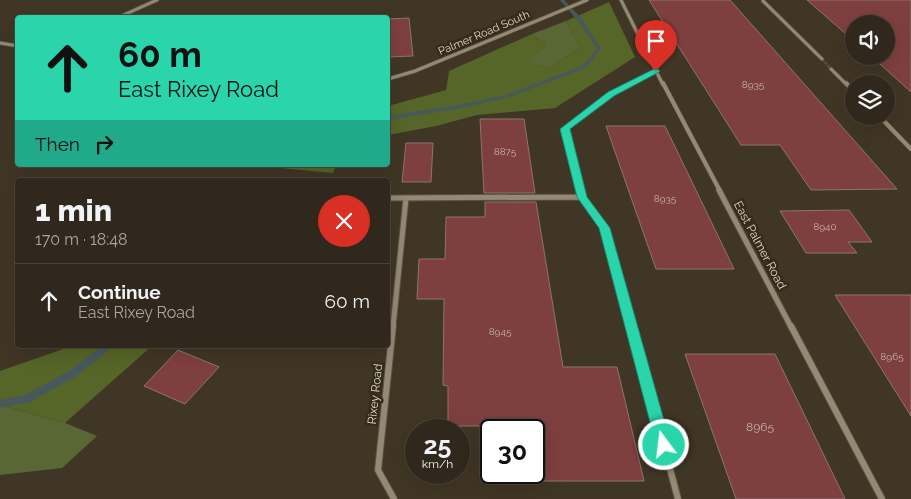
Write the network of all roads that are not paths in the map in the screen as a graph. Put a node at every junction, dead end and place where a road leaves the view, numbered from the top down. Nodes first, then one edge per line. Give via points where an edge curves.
1 (158, 0) edge
2 (587, 0) edge
3 (621, 0) edge
4 (764, 1) edge
5 (124, 15) edge
6 (0, 43) edge
7 (15, 46) edge
8 (822, 59) tunnel mouth
9 (832, 69) tunnel mouth
10 (656, 71) junction
11 (390, 78) edge
12 (845, 82) edge
13 (888, 125) edge
14 (911, 149) edge
15 (582, 197) junction
16 (390, 198) edge
17 (406, 198) junction
18 (394, 499) edge
19 (678, 499) edge
20 (882, 499) edge

1 - 5 street
2 - 11 street, Palmer Road South
3 - 10 street, East Palmer Road
4 - 8 street
6 - 7 street
9 - 12 street
10 - 15 street via 611,94 565,129
10 - 20 street, East Palmer Road
13 - 14 street
15 - 17 street
15 - 19 street via 604,228
16 - 17 street
17 - 18 street, Rixey Road via 378,470

